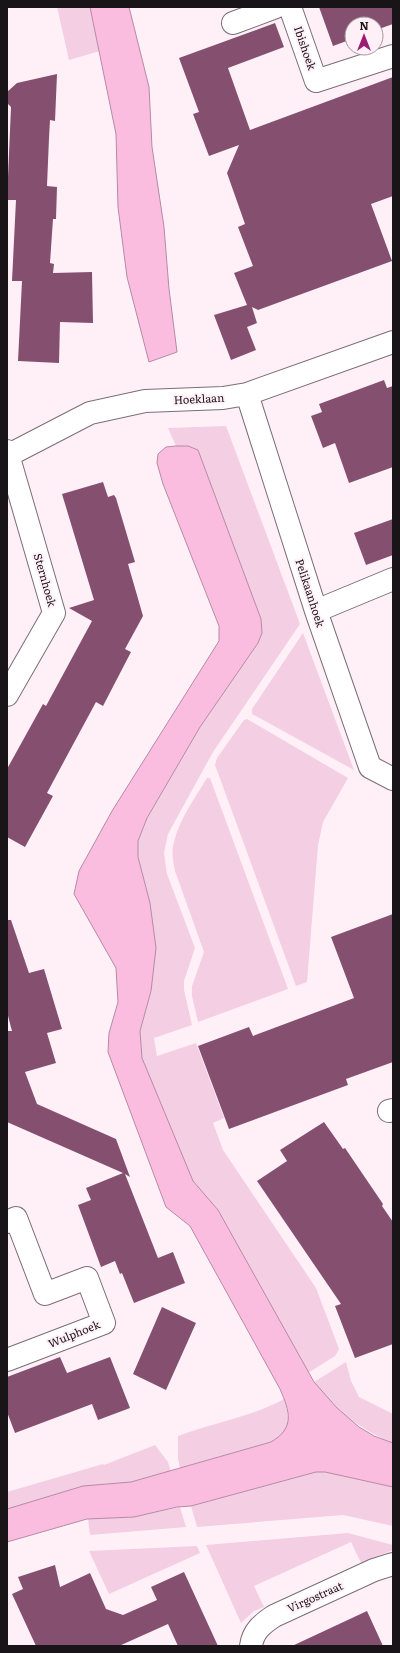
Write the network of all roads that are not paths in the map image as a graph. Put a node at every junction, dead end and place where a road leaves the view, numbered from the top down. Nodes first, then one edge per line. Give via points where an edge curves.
1 (276, 7) edge
2 (290, 7) edge
3 (233, 23) dead end
4 (393, 56) edge
5 (393, 342) edge
6 (247, 394) junction
7 (8, 454) edge
8 (393, 579) edge
9 (316, 611) junction
10 (7, 695) edge
11 (393, 779) edge
12 (7, 1222) edge
13 (7, 1360) edge
14 (393, 1564) edge
15 (251, 1646) edge

1 - 3 street
2 - 4 street, Ibishoek via 316,81
5 - 6 street, Hoeklaan
6 - 7 street, Hoeklaan via 223,398 145,401 90,413
6 - 9 street, Pelikaanhoek
7 - 10 street, Sternhoek via 54,613
8 - 9 street
9 - 11 street, Pelikaanhoek via 370,767
12 - 13 street, Wulphoek via 16,1218 45,1294 87,1278 104,1322
14 - 15 street, Virgostraat via 374,1570 274,1616 259,1626 252,1638

